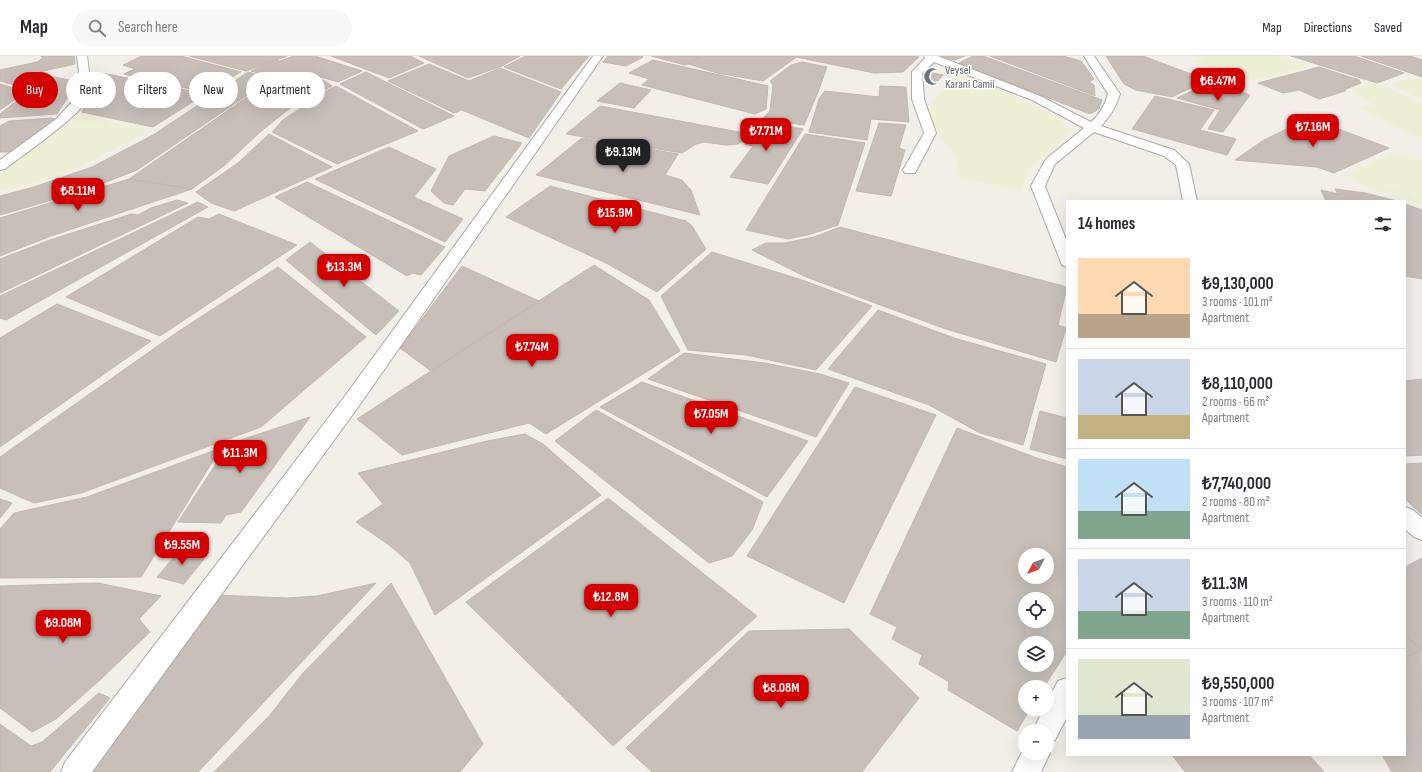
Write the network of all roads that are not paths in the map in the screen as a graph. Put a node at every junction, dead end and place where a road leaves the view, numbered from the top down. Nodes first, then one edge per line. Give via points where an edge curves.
1 (82, 56) edge
2 (598, 56) edge
3 (1089, 56) edge
4 (931, 57) edge
5 (1093, 128) junction
6 (0, 166) edge
7 (910, 170) dead end
8 (1190, 200) edge
9 (1066, 259) edge
10 (1406, 517) edge
11 (1422, 531) edge
12 (1066, 692) edge
13 (1050, 724) edge
14 (1032, 760) edge
15 (76, 772) edge
16 (1026, 772) edge

1 - 6 street via 84,71 81,100 59,123
2 - 15 street via 349,405
3 - 5 street via 1114,94 1113,102
4 - 5 street via 1036,98
4 - 7 street via 917,72 918,99 930,133
5 - 8 street via 1169,153 1182,164
5 - 9 street via 1052,160 1038,186
10 - 11 street
12 - 13 street
14 - 16 street

